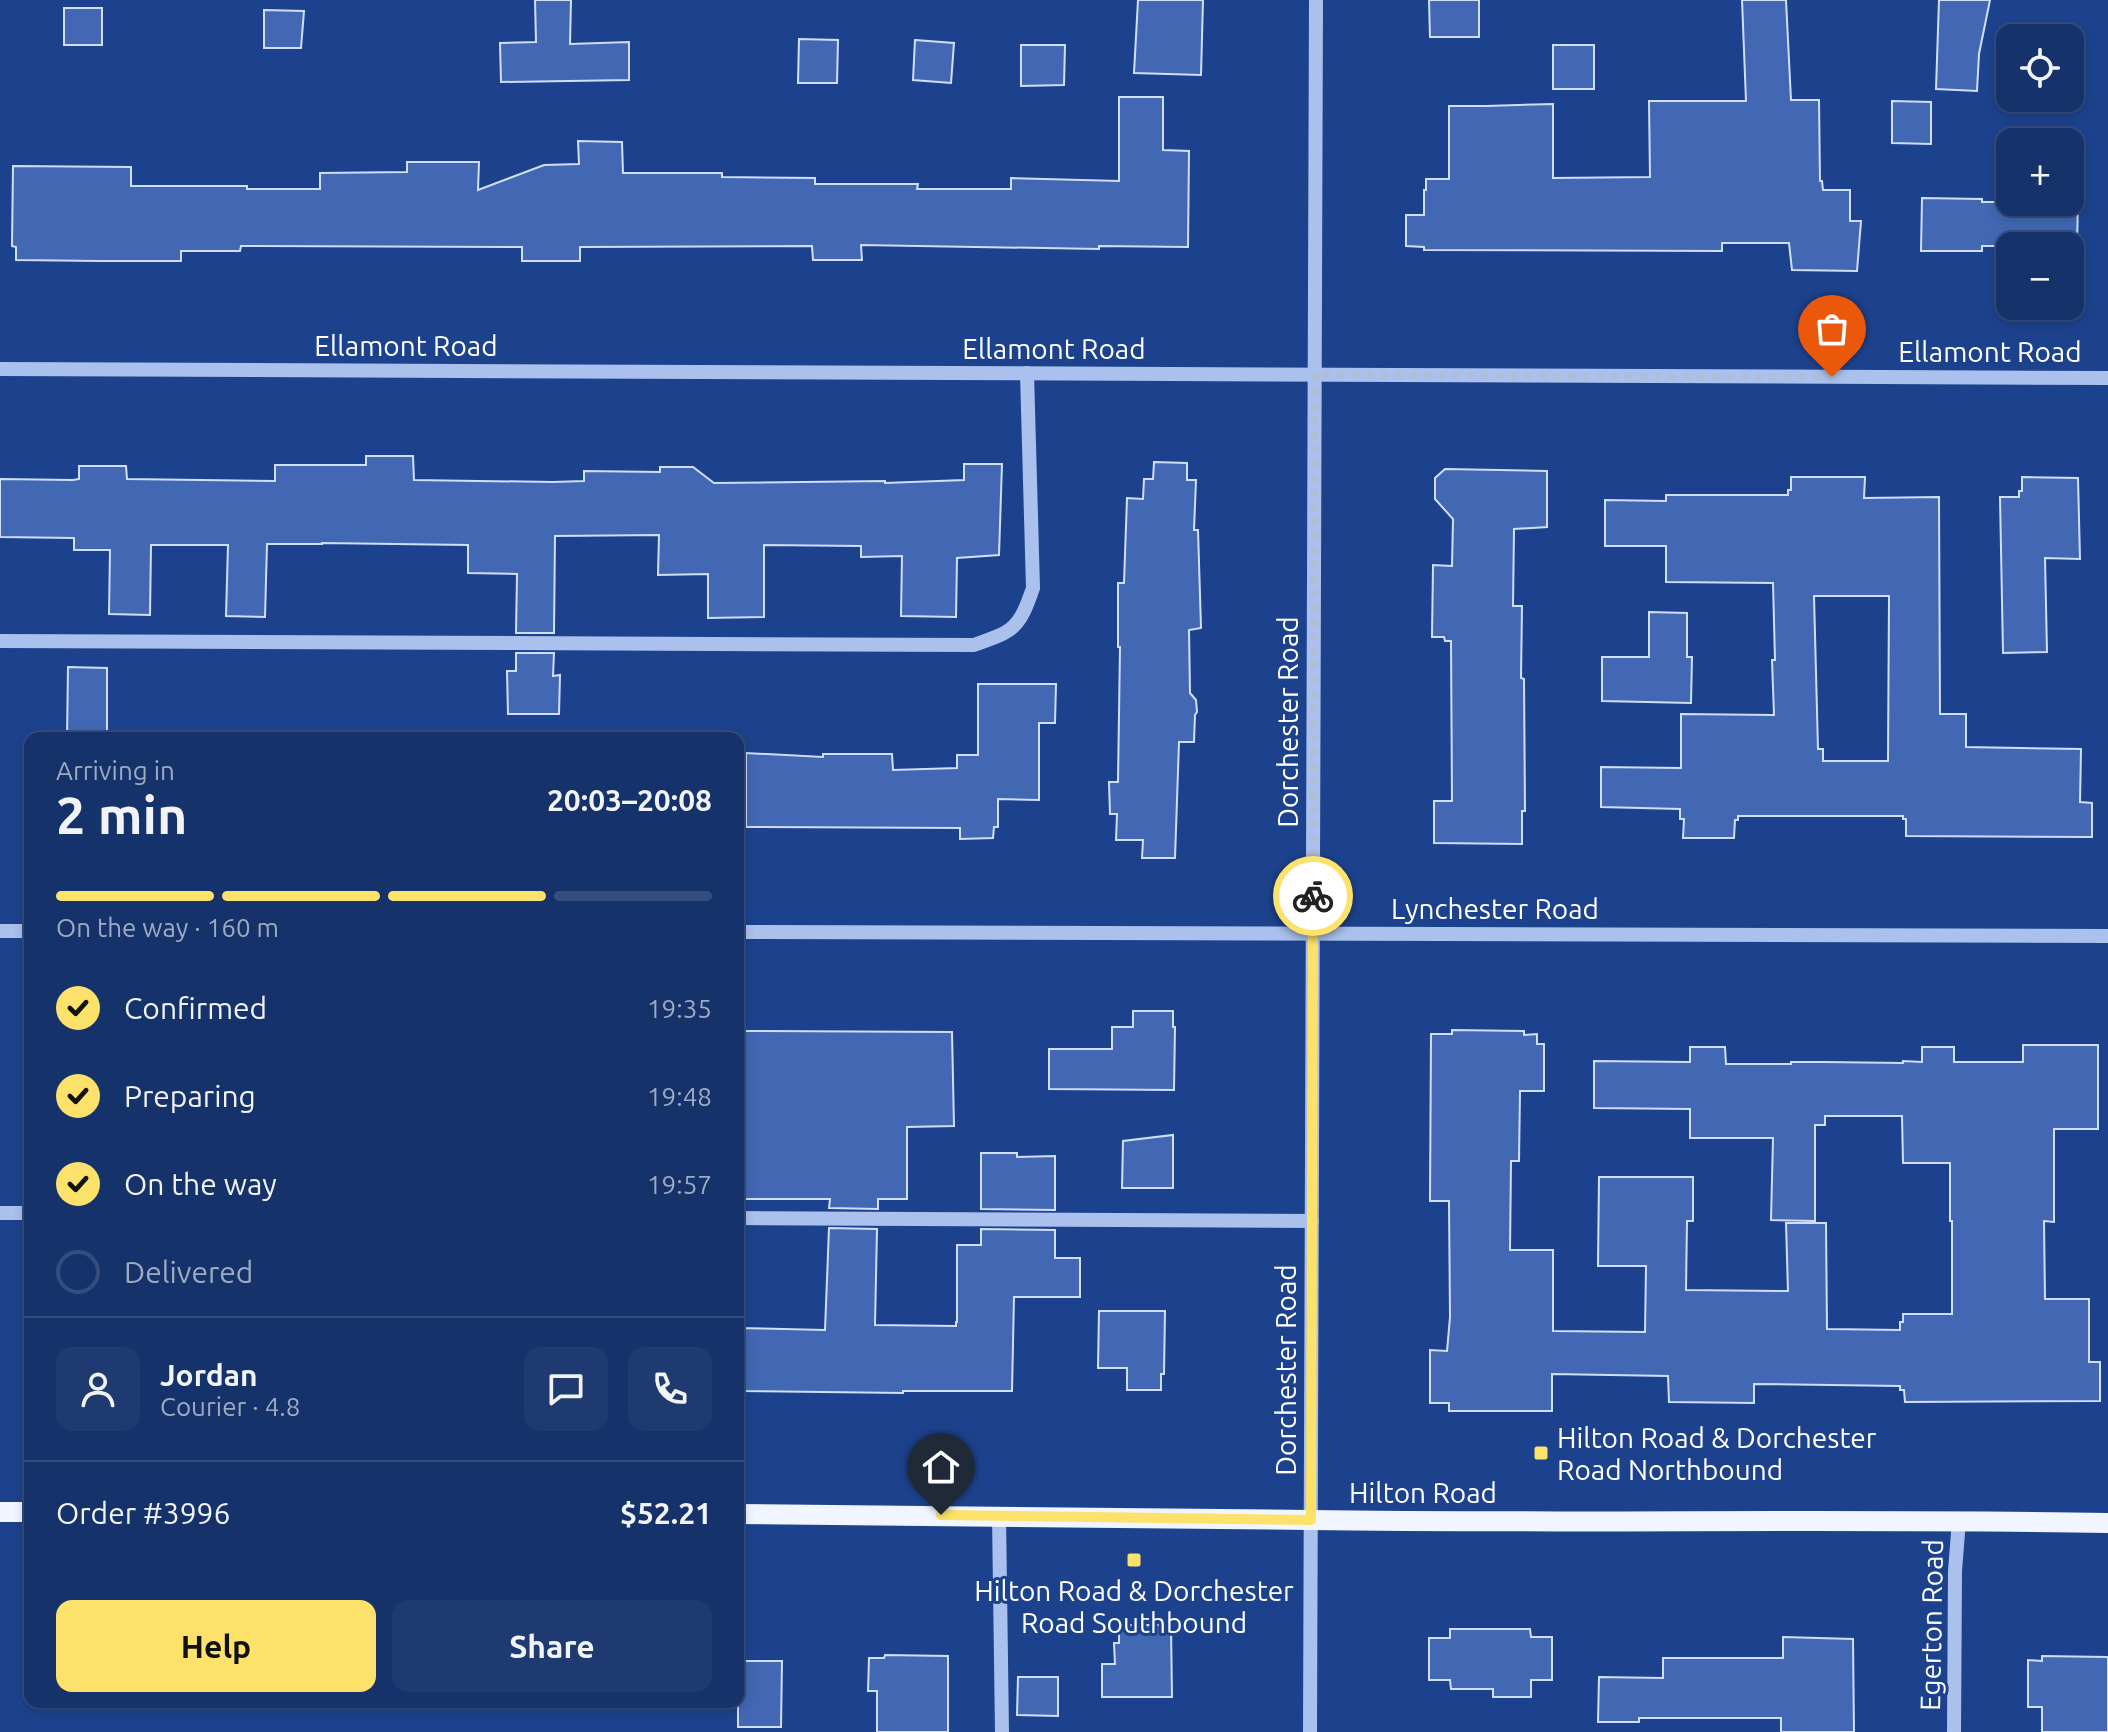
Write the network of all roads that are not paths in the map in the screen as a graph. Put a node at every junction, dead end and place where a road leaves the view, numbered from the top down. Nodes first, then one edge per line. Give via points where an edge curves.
1 (1316, 0) edge
2 (0, 369) edge
3 (1027, 373) junction
4 (1315, 375) junction
5 (2108, 378) edge
6 (0, 641) edge
7 (0, 931) edge
8 (24, 931) edge
9 (744, 932) edge
10 (1313, 934) junction
11 (2108, 936) edge
12 (0, 1213) edge
13 (24, 1213) edge
14 (744, 1218) edge
15 (1312, 1221) junction
16 (0, 1512) edge
17 (24, 1512) edge
18 (744, 1514) edge
19 (999, 1515) junction
20 (1311, 1520) junction
21 (1959, 1520) junction
22 (2108, 1523) edge
23 (1002, 1732) edge
24 (1310, 1732) edge
25 (1954, 1732) edge

1 - 4 street, Dorchester Road
2 - 3 street, Ellamont Road
3 - 4 street, Ellamont Road
3 - 6 street via 1033,588 1023,618 1004,634 974,645
4 - 5 street, Ellamont Road
4 - 10 street, Dorchester Road
7 - 8 street
9 - 10 street, Lynchester Road
10 - 11 street, Lynchester Road
10 - 15 street, Dorchester Road
12 - 13 street
14 - 15 street
15 - 20 street, Dorchester Road
16 - 17 main road
18 - 19 main road, Hilton Road
19 - 20 main road, Hilton Road
19 - 23 street
20 - 21 main road, Hilton Road
20 - 24 street, Dorchester Road
21 - 22 main road, Hilton Road
21 - 25 street, Egerton Road

